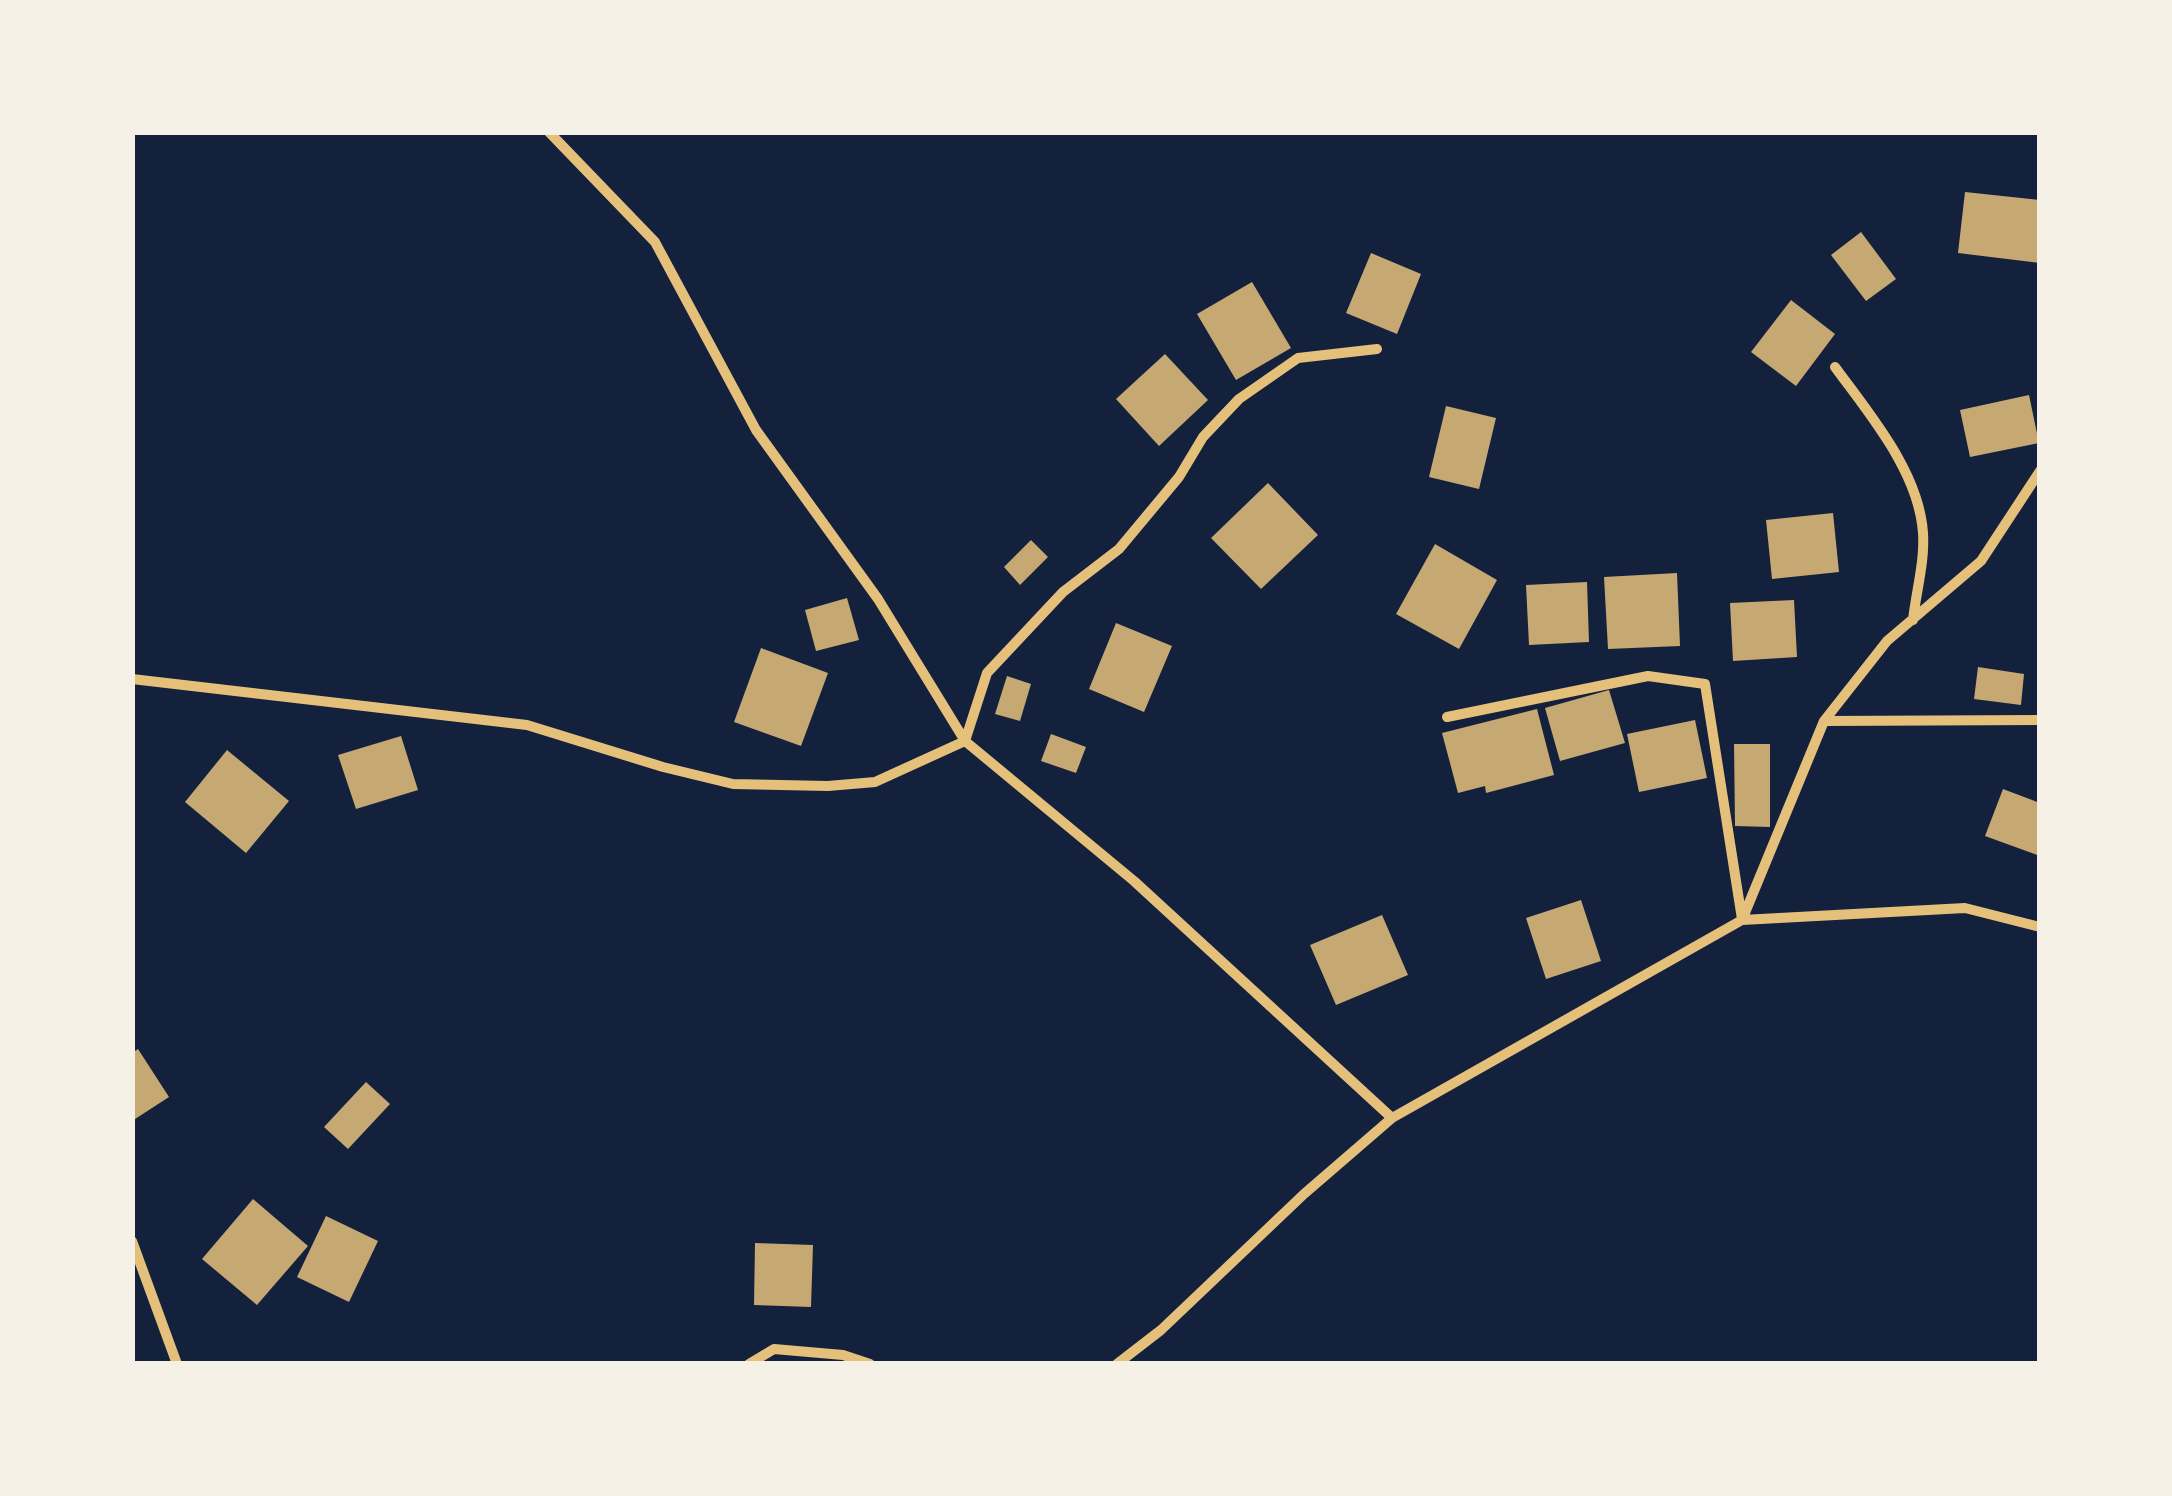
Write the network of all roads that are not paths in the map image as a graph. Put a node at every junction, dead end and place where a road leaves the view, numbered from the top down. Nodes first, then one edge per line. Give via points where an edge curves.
1 (549, 132) edge
2 (1377, 349) dead end
3 (1836, 367) dead end
4 (2040, 471) edge
5 (1913, 620) junction
6 (132, 679) edge
7 (1447, 717) dead end
8 (2040, 720) edge
9 (1824, 721) junction
10 (965, 741) junction
11 (1742, 920) junction
12 (2040, 927) edge
13 (1392, 1118) junction
14 (132, 1241) edge
15 (845, 1360) edge
16 (177, 1364) edge
17 (749, 1364) edge
18 (870, 1364) edge
19 (1117, 1364) edge

1 - 10 street via 655,242 756,430 878,599
2 - 10 street via 1298,358 1239,399 1119,549 1063,592 987,674
3 - 5 street via 1914,490 1923,534
4 - 5 street via 1982,562
5 - 9 street via 1887,641
6 - 10 street via 527,725 733,784 875,782
7 - 11 street via 1648,676 1705,684
8 - 9 street
9 - 11 street
10 - 13 street via 1134,880
11 - 12 street via 1965,908
11 - 13 street
13 - 19 street
14 - 16 street
15 - 17 street via 774,1349
15 - 18 street

